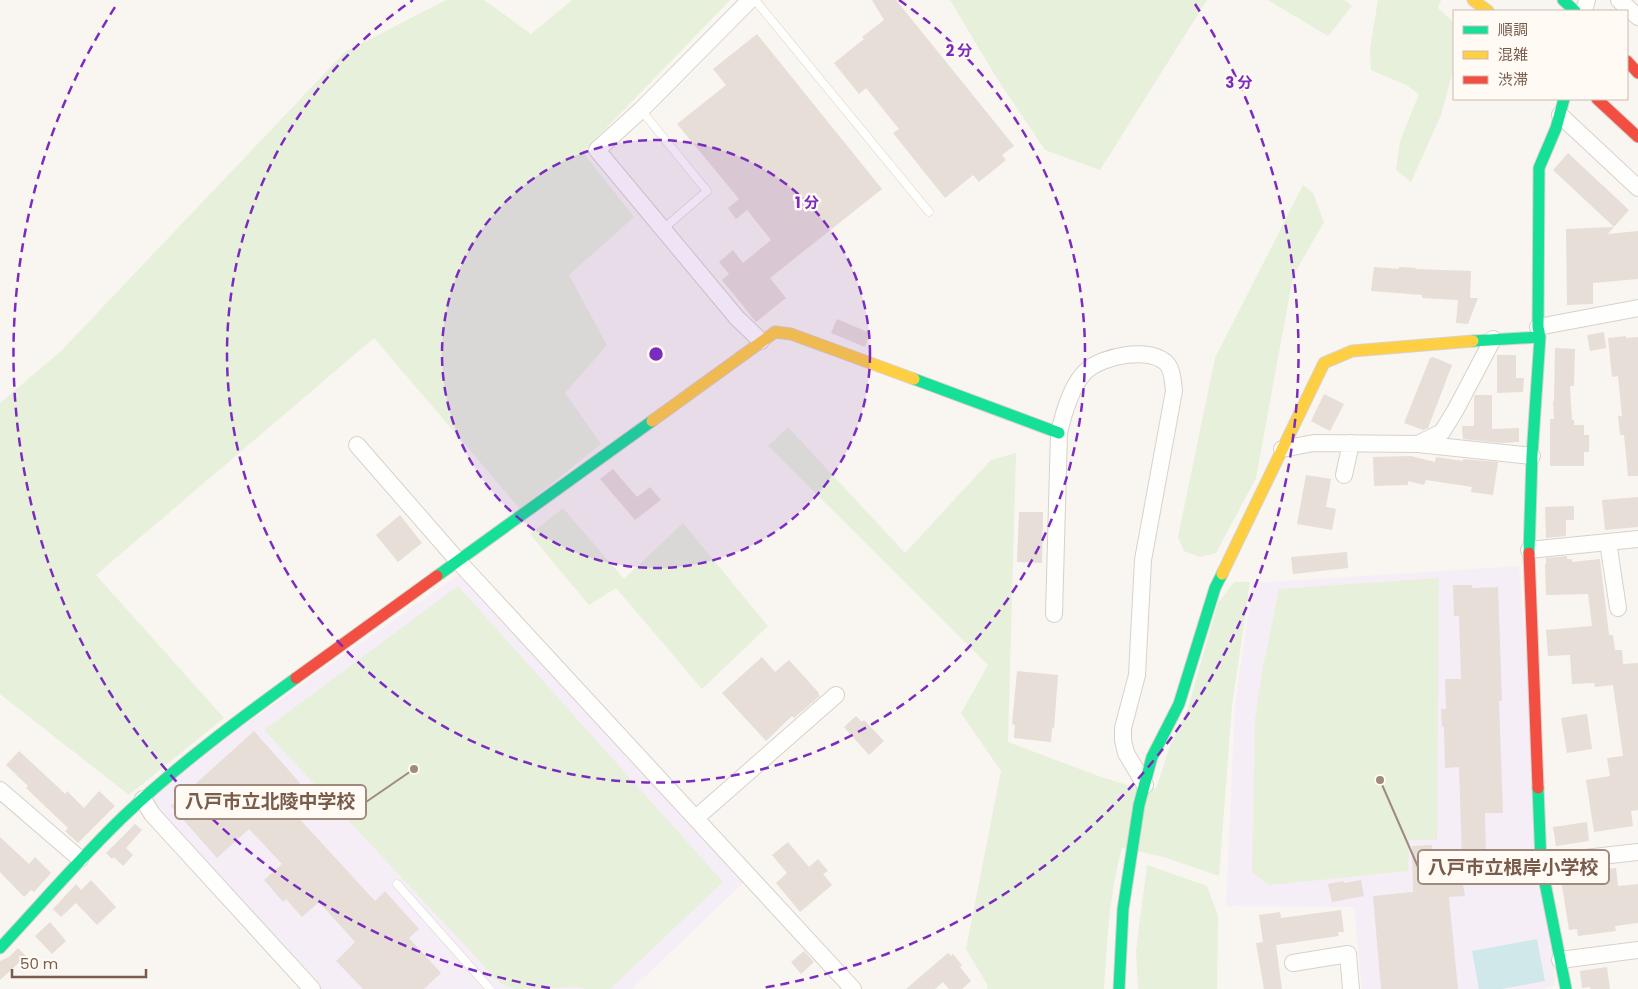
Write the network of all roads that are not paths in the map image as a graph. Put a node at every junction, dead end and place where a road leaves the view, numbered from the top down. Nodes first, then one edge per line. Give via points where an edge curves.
1 (750, 0) edge
2 (755, 0) edge
3 (1473, 0) edge
4 (1563, 0) edge
5 (1619, 0) edge
6 (1487, 10) edge
7 (1575, 10) edge
8 (1638, 17) edge
9 (1628, 62) edge
10 (1638, 73) edge
11 (1564, 100) edge
12 (1597, 100) edge
13 (640, 110) junction
14 (1560, 115) junction
15 (1638, 137) edge
16 (1638, 188) edge
17 (929, 212) dead end
18 (663, 229) junction
19 (1638, 308) edge
20 (1539, 332) junction
21 (1493, 339) junction
22 (761, 341) junction
23 (1059, 433) junction
24 (1351, 443) junction
25 (1418, 444) junction
26 (357, 445) dead end
27 (1282, 449) junction
28 (1532, 456) junction
29 (1344, 475) dead end
30 (1638, 539) edge
31 (1608, 542) junction
32 (1529, 550) junction
33 (459, 562) junction
34 (1618, 608) dead end
35 (1054, 614) dead end
36 (836, 695) dead end
37 (1144, 785) junction
38 (0, 790) edge
39 (143, 799) junction
40 (696, 818) junction
41 (1638, 852) edge
42 (80, 860) junction
43 (1542, 863) junction
44 (397, 884) dead end
45 (0, 948) edge
46 (1638, 950) edge
47 (1560, 960) junction
48 (1293, 963) dead end
49 (312, 989) edge
50 (490, 989) edge
51 (853, 989) edge
52 (1119, 989) edge
53 (1351, 989) edge
54 (1566, 989) edge

1 - 13 street
2 - 17 lane
3 - 6 street
4 - 7 street
5 - 8 street
9 - 10 street
11 - 14 street
12 - 15 street
13 - 18 street via 597,150
13 - 18 lane via 707,191
14 - 16 street
14 - 20 street via 1539,168
18 - 22 street via 737,318
19 - 20 street
20 - 21 street
20 - 28 street
21 - 25 street via 1442,432
21 - 27 street via 1352,351 1324,363
22 - 23 street via 775,332 791,334
22 - 33 street
23 - 35 street
23 - 37 street via 1072,392 1086,371 1120,355 1142,354 1161,359 1169,366 1174,391 1143,560 1137,674 1122,740
24 - 25 street
24 - 27 street via 1314,443
24 - 29 street
25 - 28 street
26 - 33 street
27 - 37 street via 1215,588 1179,704 1152,757
28 - 32 street
30 - 31 street
31 - 32 street
31 - 34 street
32 - 43 street
33 - 39 street via 292,681
33 - 40 street
36 - 40 street
37 - 52 street via 1123,909
38 - 42 street
39 - 42 street
39 - 49 street via 152,814
40 - 51 street
41 - 43 street
42 - 45 street
43 - 47 street
44 - 50 lane
46 - 47 street
47 - 54 street
48 - 53 street via 1348,954

